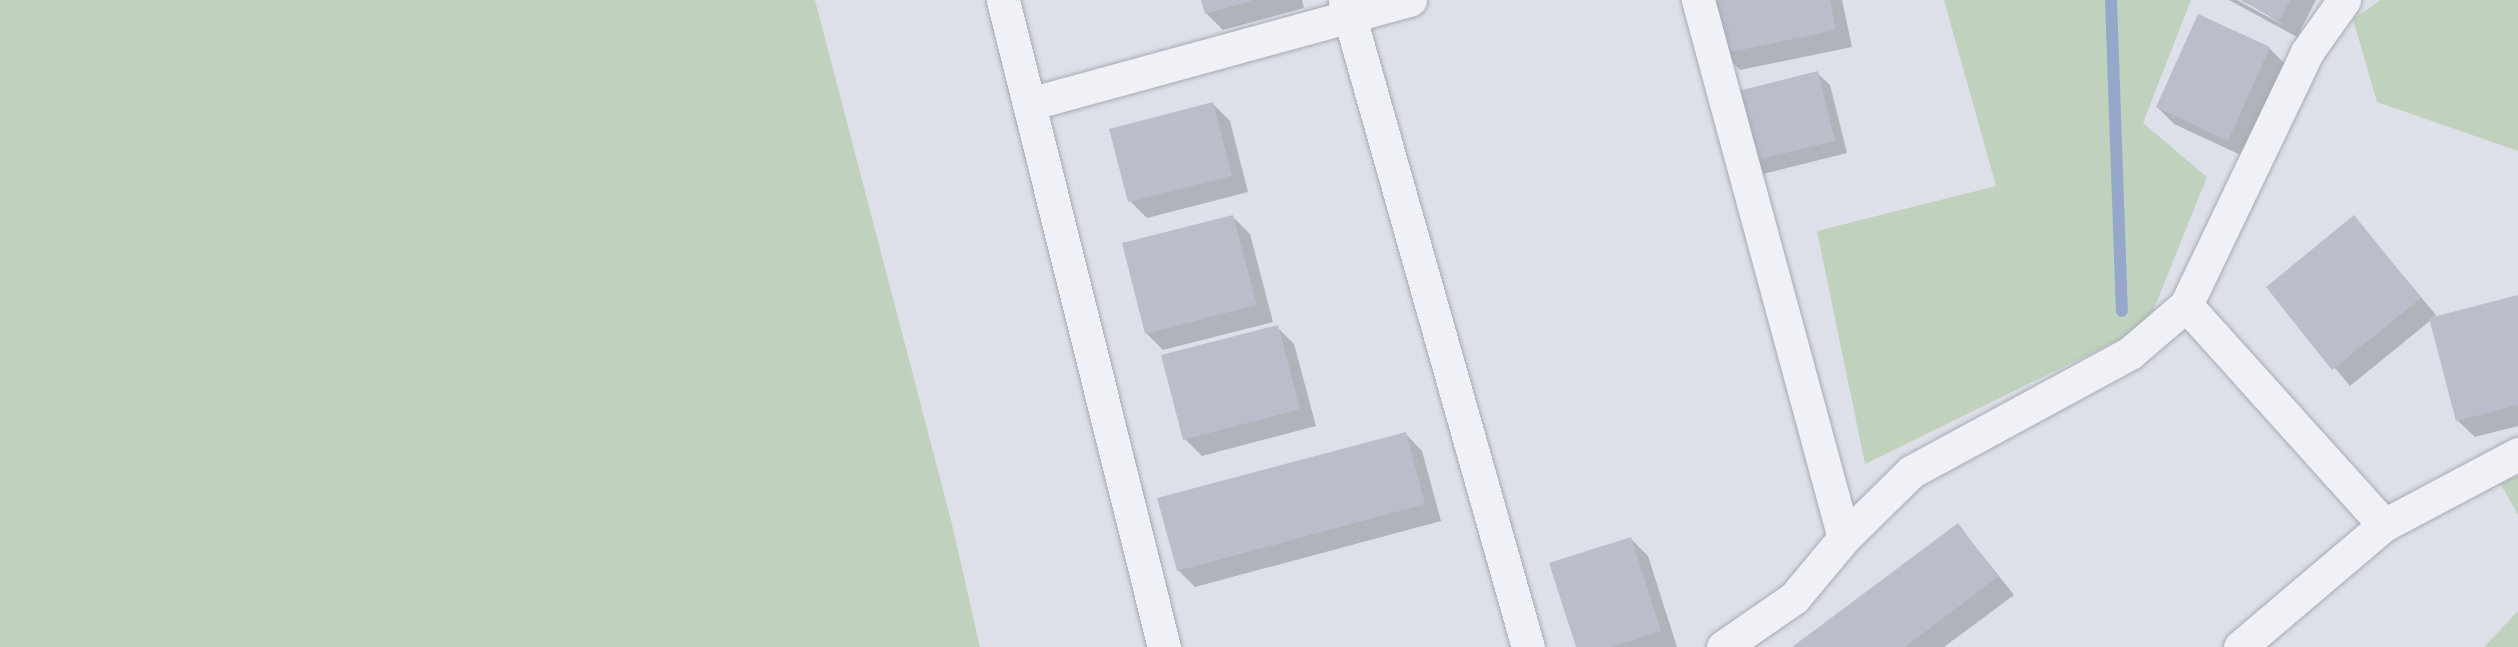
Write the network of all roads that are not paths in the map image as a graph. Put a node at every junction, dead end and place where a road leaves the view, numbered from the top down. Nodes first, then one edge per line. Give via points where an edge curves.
1 (1003, 0) edge
2 (1410, 0) edge
3 (1698, 0) edge
4 (2344, 0) edge
5 (1348, 9) edge
6 (1029, 104) junction
7 (2186, 305) junction
8 (2518, 454) edge
9 (2384, 525) junction
10 (1844, 538) junction
11 (1164, 647) edge
12 (1528, 647) edge
13 (1723, 647) edge
14 (2240, 647) edge

1 - 6 street
2 - 5 street
3 - 10 street
4 - 7 street via 2307,52
5 - 6 street
5 - 12 street
6 - 11 street
7 - 9 street
7 - 10 street via 2130,353 1911,472
8 - 9 street
9 - 14 street
10 - 13 street via 1794,598

